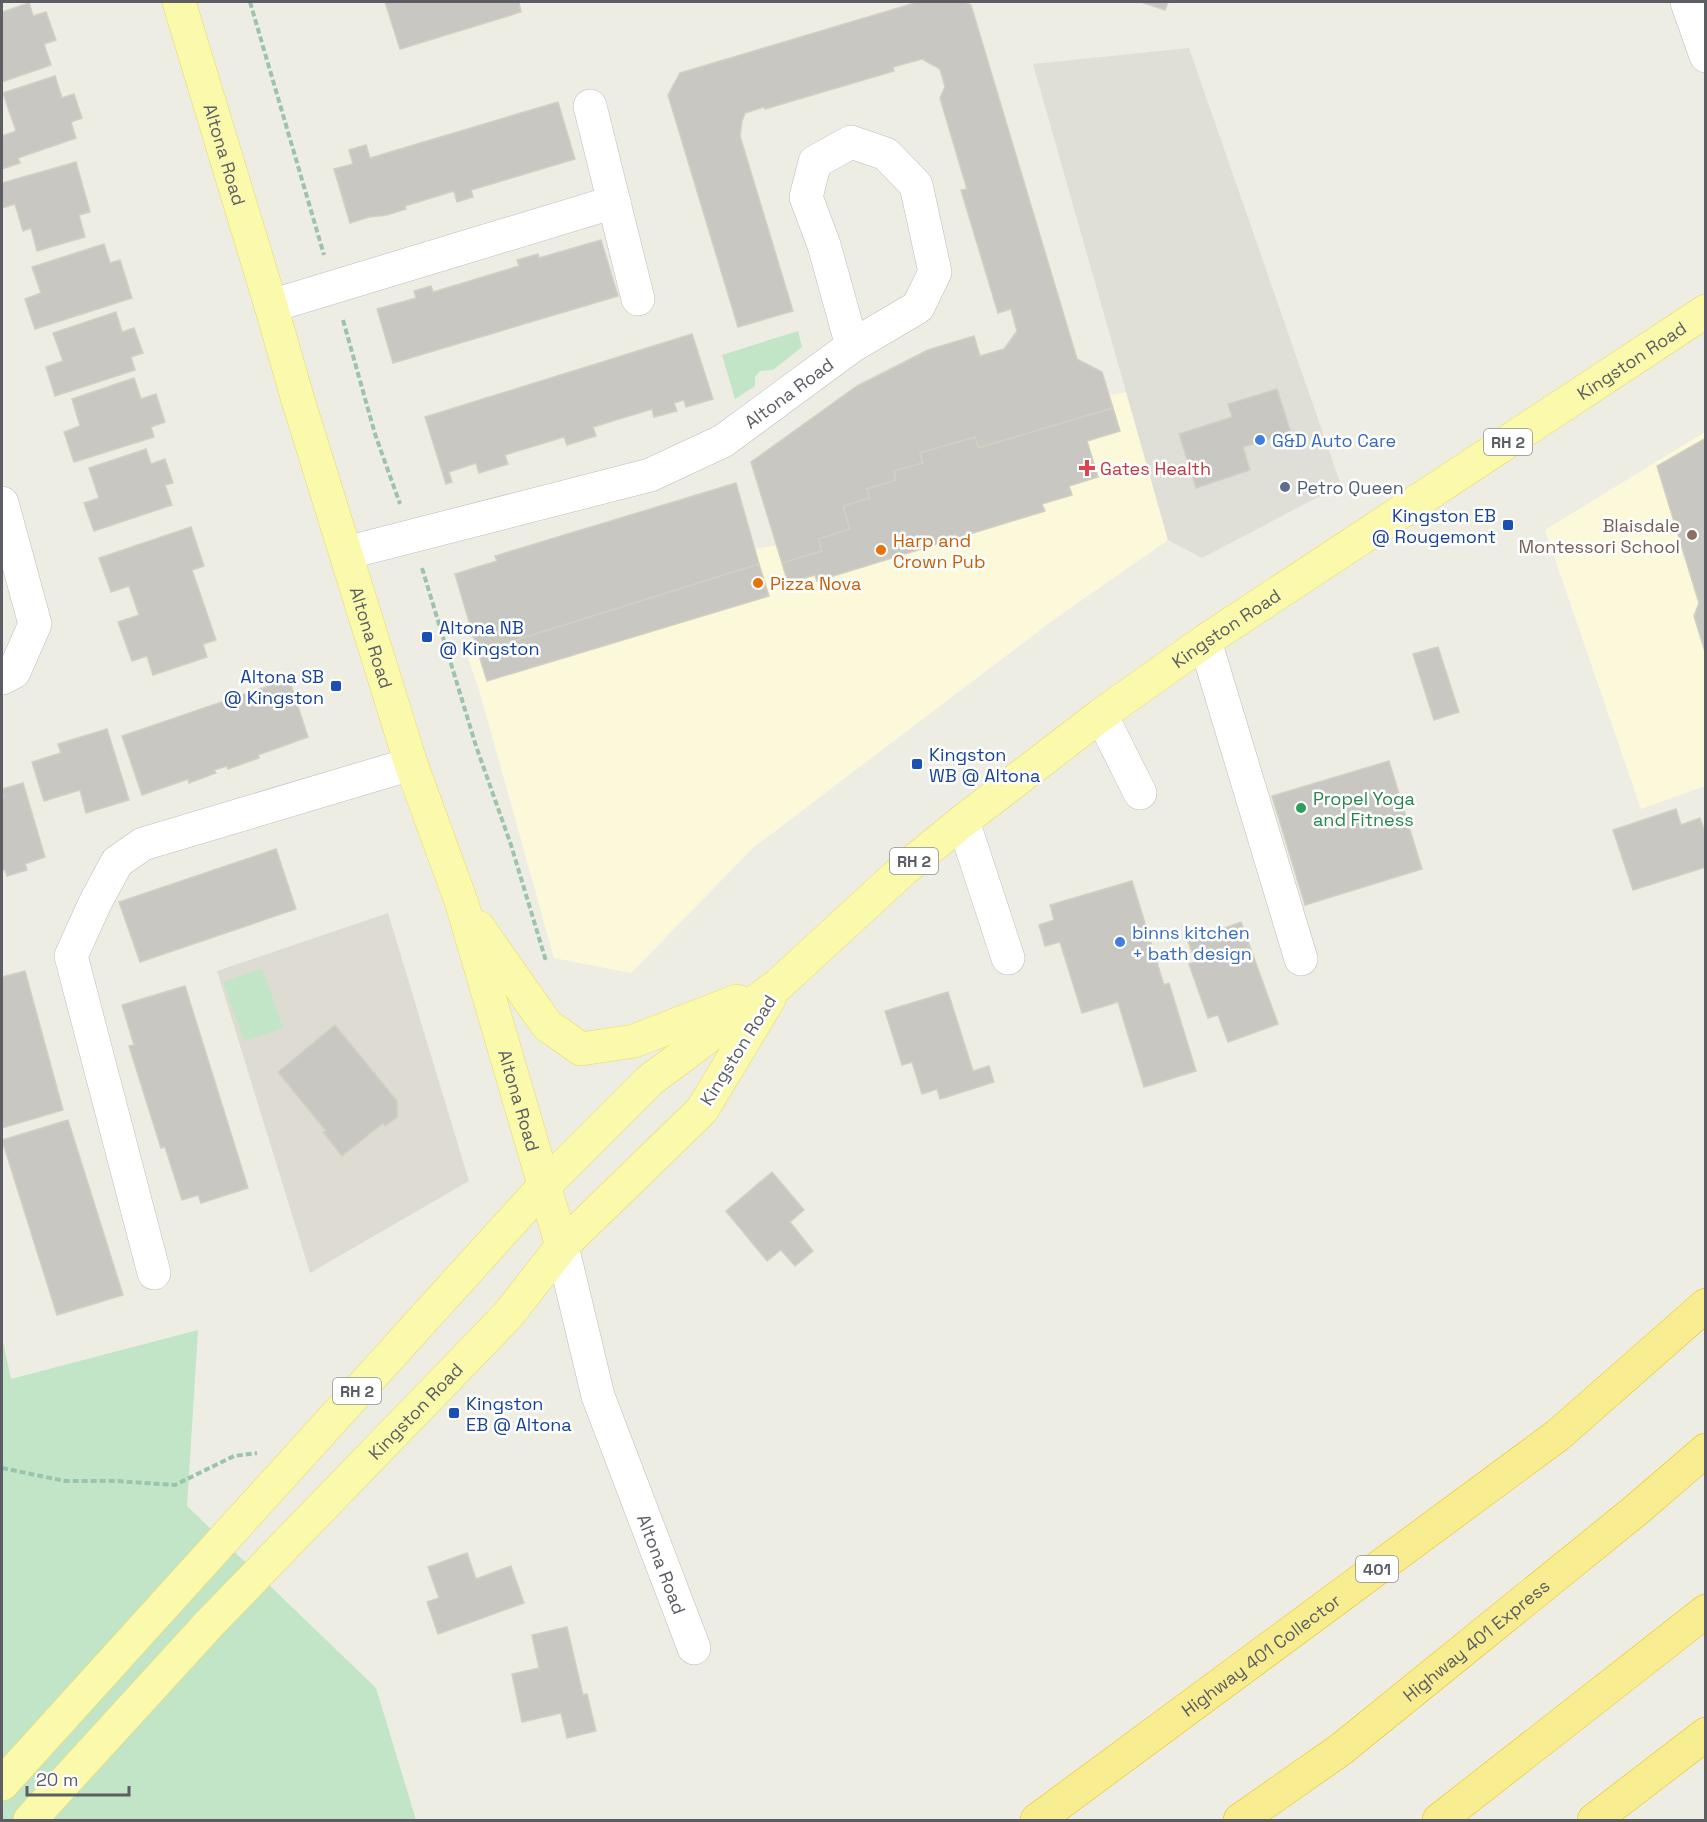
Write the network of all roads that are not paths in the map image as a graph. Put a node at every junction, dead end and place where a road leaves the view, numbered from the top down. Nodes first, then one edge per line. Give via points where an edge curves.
1 (179, 2) edge
2 (1687, 2) edge
3 (1706, 56) edge
4 (590, 105) dead end
5 (614, 202) junction
6 (638, 299) dead end
7 (271, 306) junction
8 (1706, 311) edge
9 (852, 346) junction
10 (2, 503) edge
11 (346, 553) junction
12 (1205, 641) junction
13 (2, 678) edge
14 (1101, 715) junction
15 (411, 765) junction
16 (1140, 793) dead end
17 (963, 820) junction
18 (462, 904) junction
19 (1008, 958) dead end
20 (1301, 959) dead end
21 (778, 985) junction
22 (544, 1186) junction
23 (562, 1246) junction
24 (154, 1274) dead end
25 (1706, 1305) edge
26 (1706, 1450) edge
27 (1706, 1611) edge
28 (694, 1648) dead end
29 (1706, 1734) edge
30 (2, 1784) edge
31 (30, 1821) edge
32 (1037, 1821) edge
33 (1240, 1821) edge
34 (1439, 1821) edge
35 (1594, 1821) edge

1 - 7 main road, Altona Road
2 - 3 street
4 - 5 street
5 - 6 street
5 - 7 street
7 - 11 main road, Altona Road
8 - 12 main road, Kingston Road / RH 2
9 - 9 street, Altona Road via 918,307 935,272 916,185 886,154 851,142 815,162 806,197 824,245
9 - 11 street, Altona Road via 723,441 650,475
10 - 13 street via 35,624 14,672
11 - 15 main road, Altona Road
12 - 14 main road, Kingston Road / RH 2
12 - 20 street
14 - 16 street
14 - 17 main road, Kingston Road / RH 2
15 - 18 main road, Altona Road
15 - 24 street via 143,844 117,862 95,903 71,956
17 - 19 street
17 - 21 main road, Kingston Road / RH 2
18 - 21 main road via 547,1026 581,1049 634,1041
18 - 22 main road, Altona Road
21 - 22 main road, Kingston Road / RH 2 via 650,1080
21 - 23 main road, Kingston Road / RH 2 via 702,1110
22 - 23 main road, Altona Road
22 - 30 main road, Kingston Road / RH 2
23 - 28 street, Altona Road via 598,1396
23 - 31 main road, Kingston Road / RH 2 via 508,1315 209,1624
25 - 32 highway, Highway 401 Collector / 401 via 1558,1435
26 - 33 highway, Highway 401 Express via 1340,1750
27 - 34 highway
29 - 35 highway

